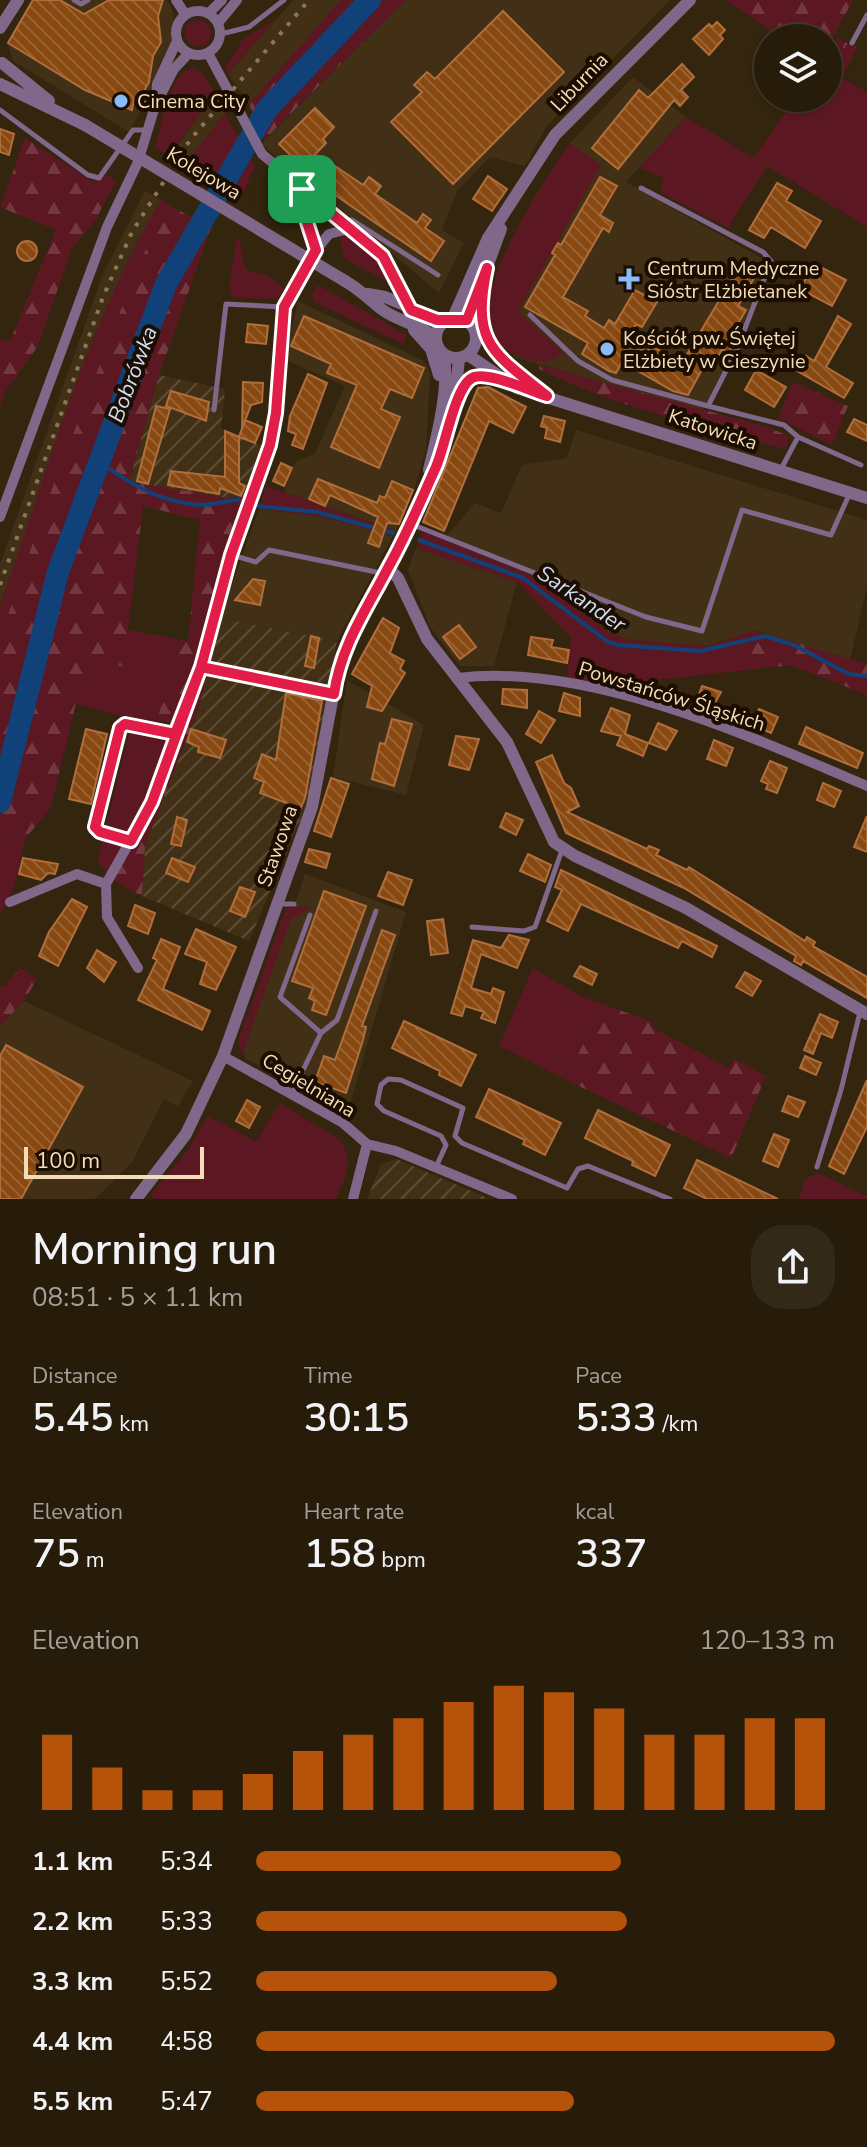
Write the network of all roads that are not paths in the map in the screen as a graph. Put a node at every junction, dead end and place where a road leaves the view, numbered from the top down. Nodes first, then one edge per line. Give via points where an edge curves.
1 (18, 0) edge
2 (74, 0) edge
3 (88, 0) edge
4 (176, 0) edge
5 (222, 0) edge
6 (237, 0) edge
7 (284, 0) edge
8 (690, 0) edge
9 (209, 13) junction
10 (185, 14) junction
11 (867, 15) edge
12 (0, 28) edge
13 (220, 29) junction
14 (177, 41) junction
15 (852, 43) dead end
16 (189, 53) junction
17 (208, 53) junction
18 (1, 64) edge
19 (0, 84) edge
20 (138, 102) dead end
21 (155, 106) junction
22 (0, 110) edge
23 (60, 110) junction
24 (149, 130) junction
25 (641, 188) dead end
26 (302, 189) junction
27 (511, 204) junction
28 (338, 220) junction
29 (348, 229) junction
30 (316, 250) junction
31 (487, 268) junction
32 (438, 275) dead end
33 (368, 294) junction
34 (284, 307) junction
35 (411, 310) junction
36 (530, 315) dead end
37 (455, 320) junction
38 (402, 321) junction
39 (436, 339) junction
40 (468, 353) junction
41 (443, 354) junction
42 (501, 380) junction
43 (532, 384) junction
44 (443, 387) junction
45 (547, 396) junction
46 (708, 406) junction
47 (214, 410) dead end
48 (453, 417) junction
49 (798, 437) junction
50 (861, 465) dead end
51 (780, 471) junction
52 (423, 493) junction
53 (849, 493) junction
54 (867, 498) edge
55 (0, 517) edge
56 (410, 524) junction
57 (231, 555) junction
58 (386, 572) junction
59 (201, 667) junction
60 (458, 678) junction
61 (334, 694) junction
62 (175, 734) junction
63 (867, 786) edge
64 (131, 841) junction
65 (563, 849) junction
66 (106, 884) junction
67 (10, 902) dead end
68 (278, 903) junction
69 (294, 904) dead end
70 (376, 911) dead end
71 (310, 915) dead end
72 (472, 927) dead end
73 (138, 968) dead end
74 (864, 1012) edge
75 (321, 1033) junction
76 (223, 1056) junction
77 (292, 1094) junction
78 (367, 1144) junction
79 (436, 1167) junction
80 (817, 1167) dead end
81 (136, 1199) edge
82 (353, 1199) edge
83 (512, 1199) edge
84 (670, 1199) edge

1 - 12 street
2 - 3 lane
4 - 10 street
5 - 9 street
6 - 13 street
7 - 13 lane via 249,27
8 - 27 street, Liburnia via 555,135
9 - 10 street
9 - 13 street
10 - 14 street via 176,29
11 - 15 lane
13 - 17 street via 217,45
14 - 16 street
14 - 21 street via 157,84
16 - 17 street
16 - 21 street
17 - 26 street via 259,150
18 - 23 street, Kolejowa
19 - 23 street, Kolejowa
20 - 21 lane
21 - 24 street
22 - 24 lane via 99,178 133,130
23 - 33 street, Kolejowa, bridge
24 - 55 street via 107,227
25 - 46 lane via 771,261
26 - 28 street
26 - 30 street
27 - 31 street, Liburnia
27 - 37 street, Liburnia via 488,238
28 - 29 street
28 - 32 lane via 352,220
29 - 30 street via 329,234
29 - 35 street via 383,256
30 - 34 street
31 - 37 street, Liburnia
31 - 43 street via 479,305 488,342
33 - 35 street, Kolejowa
33 - 38 street, Kolejowa
34 - 47 lane via 226,304
34 - 57 street via 274,423
35 - 37 street, Kolejowa
36 - 46 lane via 578,361 612,380
37 - 39 street
37 - 40 street via 475,331
38 - 39 street, Kolejowa
38 - 44 street via 431,349
39 - 41 street
40 - 41 street
40 - 42 street, Katowicka
40 - 43 street, Katowicka
40 - 48 street, Stawowa
41 - 44 street, Stawowa
42 - 45 street, Katowicka
42 - 48 street via 473,377 462,386
43 - 45 street, Katowicka
44 - 52 street, Stawowa
45 - 51 street, Katowicka
46 - 49 lane via 784,425
48 - 52 street, Stawowa
49 - 50 lane
49 - 51 lane
51 - 53 street, Katowicka
52 - 56 street, Stawowa
53 - 54 street, Katowicka
53 - 56 lane via 831,535 742,510 702,631 646,617
56 - 58 street, Stawowa
57 - 58 lane via 256,562 269,550
57 - 59 street
58 - 60 street via 398,578 427,639
58 - 61 street, Stawowa via 349,638
59 - 61 street
59 - 62 street
60 - 63 street, Powstańców Śląskich via 491,674 544,679 613,694 736,733
60 - 65 street via 501,733 548,832
61 - 68 street, Stawowa via 312,807
62 - 64 street via 152,802
62 - 64 lane via 125,724 120,728 95,827
64 - 66 street
65 - 72 lane via 535,927
65 - 74 street via 686,908
66 - 67 street via 77,874
66 - 73 street via 107,917
68 - 69 lane
68 - 76 street, Stawowa
70 - 75 lane via 337,1020
71 - 75 lane via 280,997
74 - 80 lane
75 - 77 lane
76 - 77 street, Cegielniana
76 - 81 street, Stawowa via 186,1134
77 - 78 street, Cegielniana via 343,1123
78 - 79 street
78 - 82 street, Cegielniana
79 - 83 street
79 - 84 lane via 446,1145 441,1136 377,1104 388,1079 463,1108 455,1136 462,1143 567,1188 578,1169 588,1166

